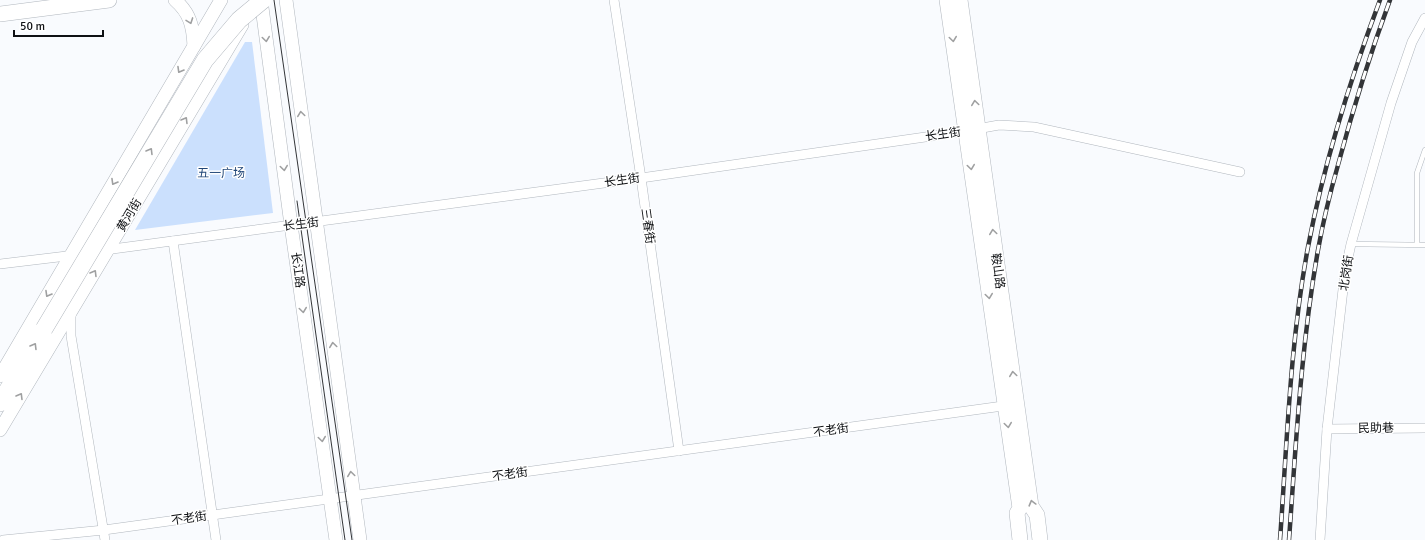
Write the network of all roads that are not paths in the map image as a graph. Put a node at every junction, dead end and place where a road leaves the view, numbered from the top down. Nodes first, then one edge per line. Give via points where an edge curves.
1 (109, 0) edge
2 (175, 0) edge
3 (221, 0) edge
4 (257, 0) edge
5 (262, 0) edge
6 (286, 0) edge
7 (614, 0) edge
8 (948, 0) edge
9 (960, 0) edge
10 (0, 14) edge
11 (1425, 18) edge
12 (194, 46) junction
13 (221, 61) junction
14 (972, 130) junction
15 (1425, 150) edge
16 (1240, 172) dead end
17 (641, 178) junction
18 (316, 222) junction
19 (291, 225) junction
20 (173, 241) junction
21 (1350, 244) junction
22 (1417, 244) junction
23 (1425, 245) edge
24 (108, 250) junction
25 (71, 255) junction
26 (0, 264) edge
27 (71, 311) junction
28 (0, 376) edge
29 (0, 403) edge
30 (1011, 405) junction
31 (1425, 428) edge
32 (1326, 429) junction
33 (0, 430) edge
34 (679, 452) junction
35 (354, 496) junction
36 (331, 499) junction
37 (212, 515) junction
38 (104, 530) junction
39 (3, 540) edge
40 (105, 540) edge
41 (216, 540) edge
42 (336, 540) edge
43 (360, 540) edge
44 (1020, 540) edge
45 (1040, 540) edge
46 (1320, 540) edge

1 - 10 main road
2 -> 12 main road via 184,8 191,21
3 - 12 main road
4 - 13 main road, 黄河街
5 -> 19 main road, 长江路
29 -> 5 highway, bridge via 206,60 239,20
18 -> 6 main road, 长江路
7 - 17 street, 三春街
8 -> 14 main road, 鞍山路
14 -> 9 main road, 鞍山路
11 - 21 street, 北岗街 via 1412,42 1391,103
12 - 13 main road via 208,34 219,34 225,41
12 -> 25 main road
24 -> 13 main road, 黄河街
14 - 16 street, 长生街 via 999,125 1034,127
14 - 17 street, 长生街
14 - 30 main road, 鞍山路
15 - 22 lane via 1416,173
17 - 18 street, 长生街
17 - 34 street, 三春街
18 - 19 street, 长生街
35 -> 18 main road, 长江路
19 - 20 street, 长生街
19 -> 36 main road, 长江路
20 - 24 street, 长生街
20 - 37 street
21 - 22 lane
21 - 32 street, 北岗街
22 - 23 lane
24 - 25 street, 长生街
27 -> 24 main road, 黄河街
25 - 26 street, 长生街
25 - 27 street
25 -> 28 main road
33 -> 27 main road, 黄河街
27 - 38 street via 71,336
30 - 34 street, 不老街
30 -> 44 main road, 鞍山路 via 1020,508
45 -> 30 main road, 鞍山路 via 1037,515 1031,506
31 - 32 street, 民助巷
32 - 46 street, 北岗街
34 - 35 street, 不老街
35 - 36 street, 不老街
35 - 43 main road, 长江路
36 - 37 street, 不老街
36 - 42 main road, 长江路
37 - 38 street, 不老街
37 - 41 street
38 - 39 street, 不老街
38 - 40 street

